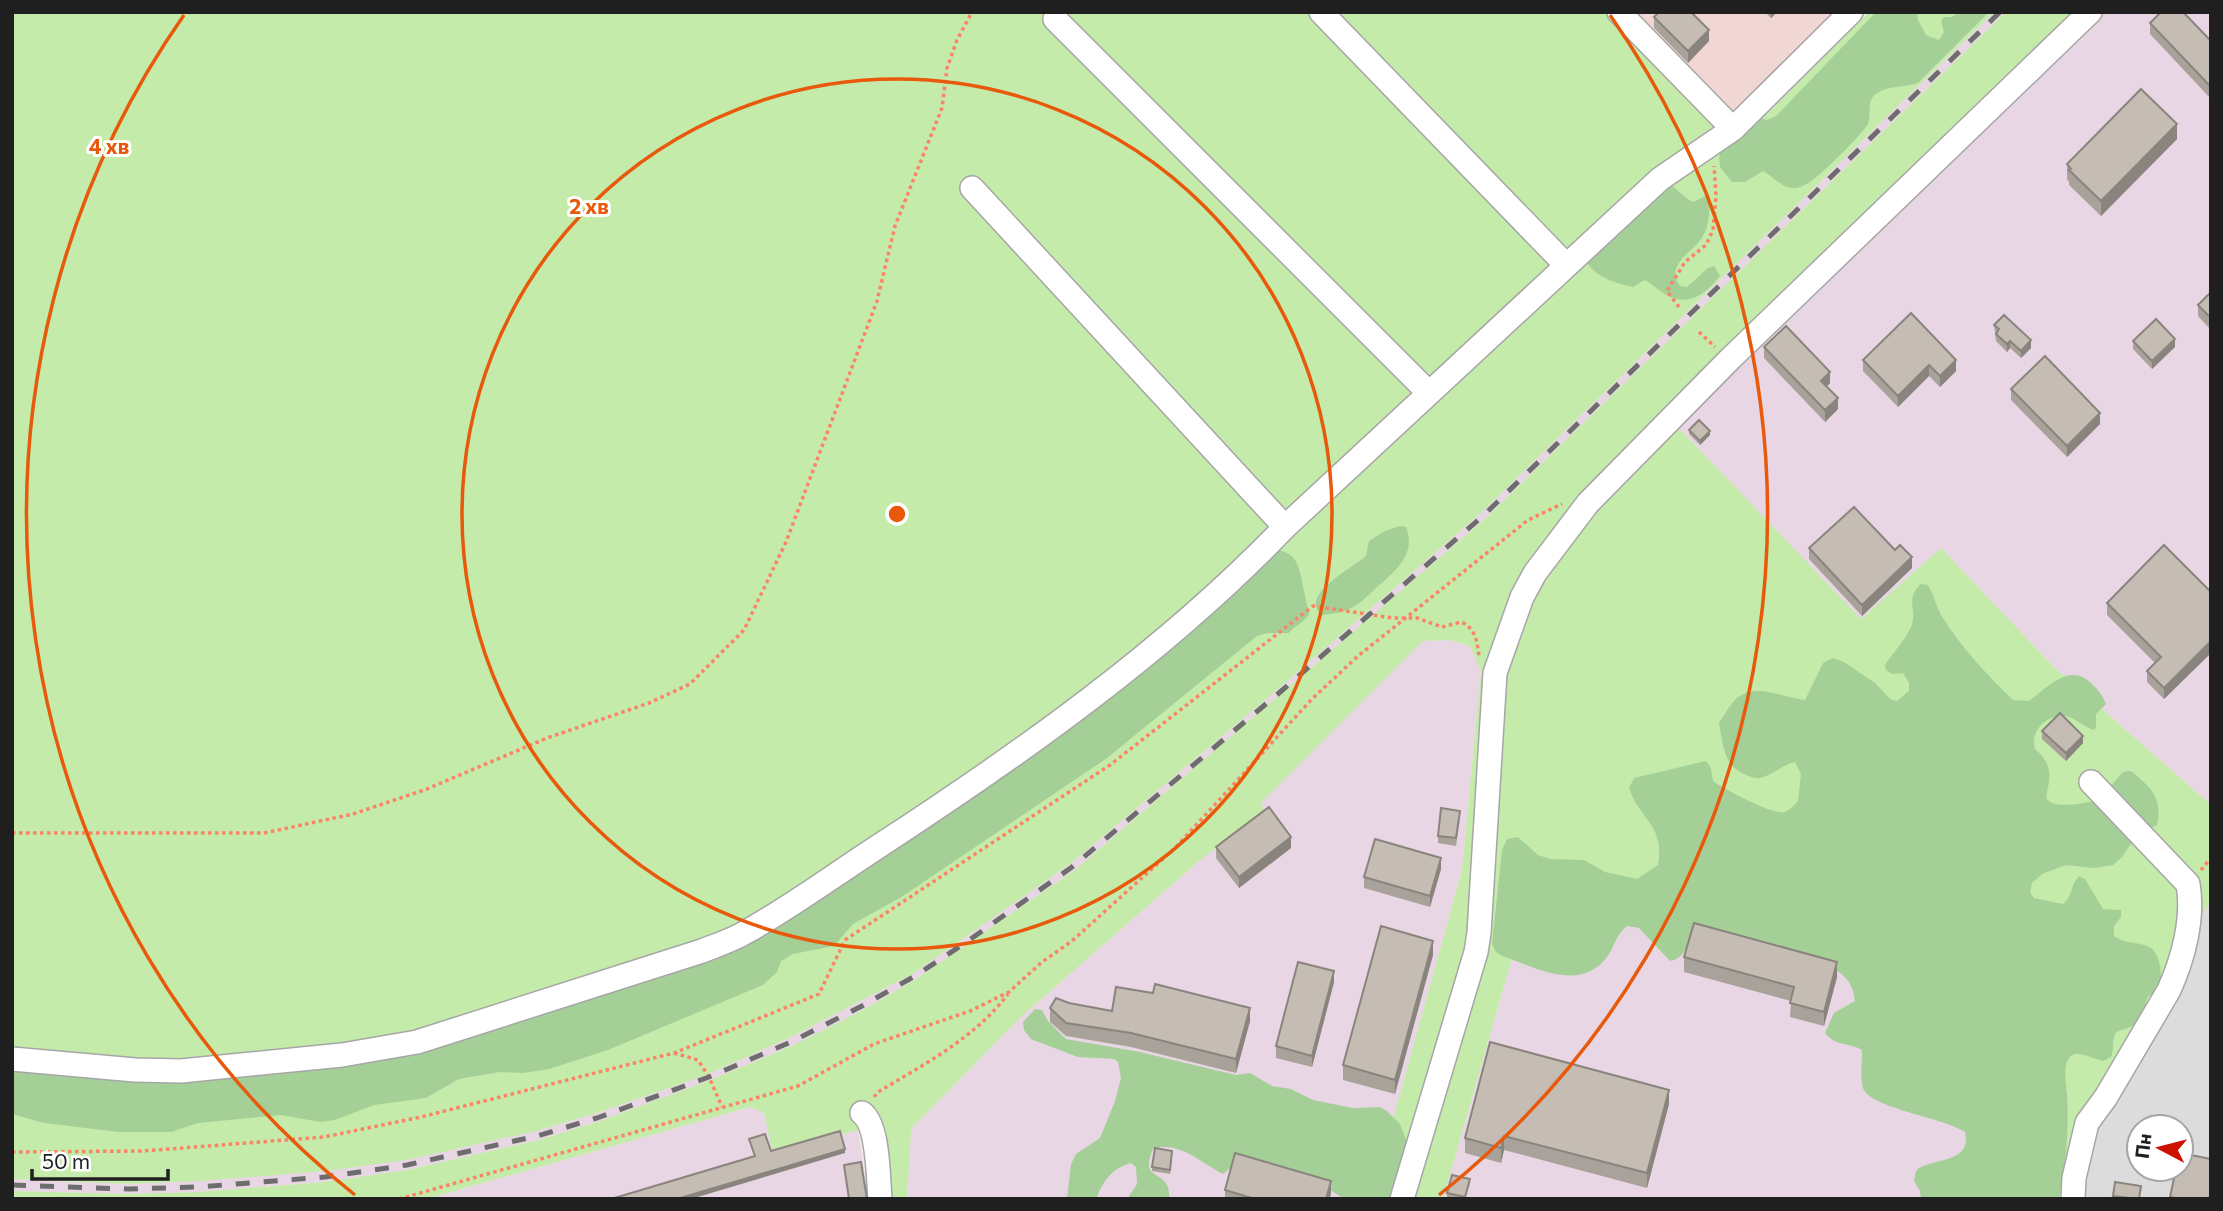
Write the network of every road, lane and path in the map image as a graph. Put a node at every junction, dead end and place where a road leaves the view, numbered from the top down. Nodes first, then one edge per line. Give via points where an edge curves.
1 (972, 12) edge
2 (1321, 12) edge
3 (1619, 12) edge
4 (1851, 12) edge
5 (2090, 12) edge
6 (1055, 19) dead end
7 (1733, 129) junction
8 (1702, 151) junction
9 (972, 188) dead end
10 (1566, 265) junction
11 (1679, 307) dead end
12 (1429, 393) junction
13 (1588, 503) junction
14 (1285, 527) junction
15 (2091, 782) dead end
16 (12, 833) edge
17 (1009, 992) junction
18 (674, 1053) dead end
19 (12, 1059) edge
20 (722, 1107) junction
21 (862, 1113) joint
22 (399, 1199) edge
23 (880, 1199) edge
24 (1402, 1199) edge
25 (2073, 1199) edge

1 - 16 path via 953,49 942,108 895,226 877,301 786,542 744,630 690,684 354,814 264,832
2 - 10 street
3 - 7 street
4 - 7 street
5 - 13 street via 1730,359
6 - 12 street
7 - 8 street
8 - 10 street via 1660,179
8 - 11 path via 1715,168 1713,230 1667,291
9 - 14 street
10 - 12 street
12 - 14 street
13 - 17 path via 1557,505 1528,520 1358,656 1174,848
13 - 24 street via 1535,572 1495,673 1477,942
14 - 19 street via 1191,619 1089,698 946,803 744,934 417,1042 342,1055 181,1071
15 - 25 street via 2188,884 2191,900 2185,940 2169,990 2087,1123
17 - 20 path via 970,1011 874,1044 797,1086
17 - 21 path via 997,1008 946,1050 877,1092
18 - 20 path via 698,1060
20 - 22 path
21 - 23 street via 868,1117 873,1135

